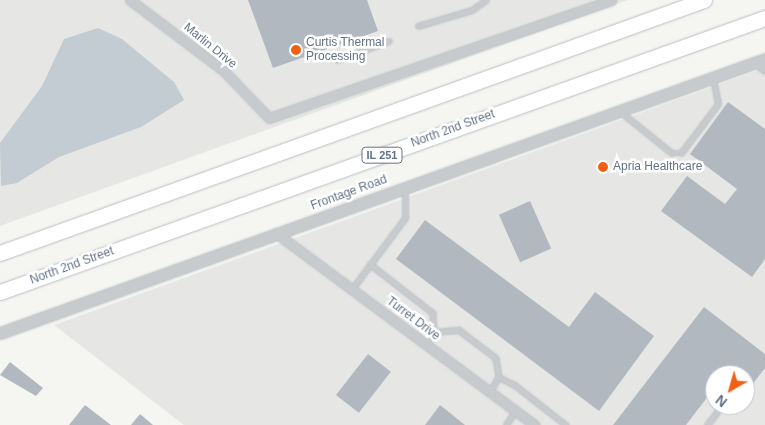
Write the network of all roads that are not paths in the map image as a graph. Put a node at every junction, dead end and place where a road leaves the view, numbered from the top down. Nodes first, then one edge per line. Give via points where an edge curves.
1 (130, 0) edge
2 (486, 0) edge
3 (611, 0) edge
4 (704, 0) edge
5 (765, 18) edge
6 (418, 26) dead end
7 (389, 41) dead end
8 (337, 60) dead end
9 (762, 63) edge
10 (712, 78) junction
11 (619, 111) junction
12 (405, 188) junction
13 (276, 233) junction
14 (0, 253) edge
15 (370, 264) junction
16 (352, 289) junction
17 (0, 292) edge
18 (434, 332) junction
19 (0, 333) edge
20 (426, 345) junction
21 (498, 377) junction
22 (490, 392) junction
23 (515, 410) junction
24 (715, 415) edge
25 (506, 425) edge
26 (534, 425) edge
27 (566, 425) edge
28 (707, 425) edge

1 - 3 street, Marlin Drive via 222,70 269,118
2 - 6 lane via 472,10
4 - 14 main road
5 - 17 main road, North 2nd Street / IL 251
7 - 8 lane
9 - 10 street, Frontage Road
10 - 11 street, Frontage Road
10 - 11 lane via 718,104 681,153 672,153
11 - 12 street, Frontage Road
12 - 13 street, Frontage Road
12 - 15 lane via 405,218
13 - 16 street, Turret Drive
13 - 19 street, Frontage Road
15 - 16 lane
15 - 18 lane via 433,313
16 - 20 street, Turret Drive
18 - 20 lane
18 - 21 lane via 459,330 496,358
20 - 22 street, Turret Drive
21 - 22 lane
21 - 27 lane via 515,385
22 - 23 street, Turret Drive
23 - 25 lane
23 - 26 street, Turret Drive
24 - 28 lane

